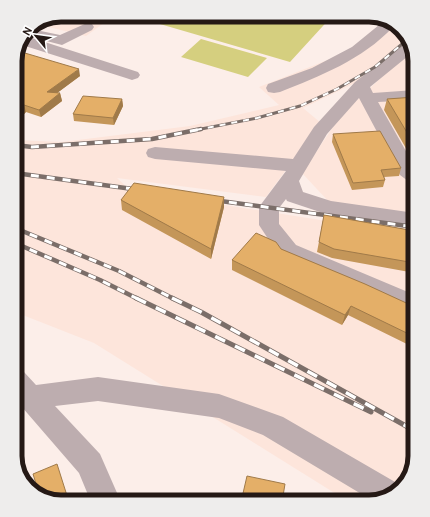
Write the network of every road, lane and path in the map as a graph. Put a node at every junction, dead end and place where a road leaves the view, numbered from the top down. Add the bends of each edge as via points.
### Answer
1 (386, 26) edge
2 (87, 27) dead end
3 (33, 34) edge
4 (27, 42) edge
5 (407, 50) edge
6 (132, 75) dead end
7 (274, 88) dead end
8 (364, 92) junction
9 (408, 95) edge
10 (155, 154) dead end
11 (294, 173) junction
12 (408, 173) edge
13 (408, 219) edge
14 (408, 302) edge
15 (23, 389) edge
16 (384, 492) edge
17 (103, 495) edge

1 - 7 street via 357,50 318,71
2 - 3 street via 62,40
4 - 6 street
5 - 8 street
8 - 9 street
8 - 11 street via 320,131
8 - 12 street
10 - 11 street
11 - 13 street via 294,196 329,208
11 - 14 street via 269,207 269,226 288,251
15 - 16 street via 98,389 218,406 273,426
15 - 17 street via 90,464

